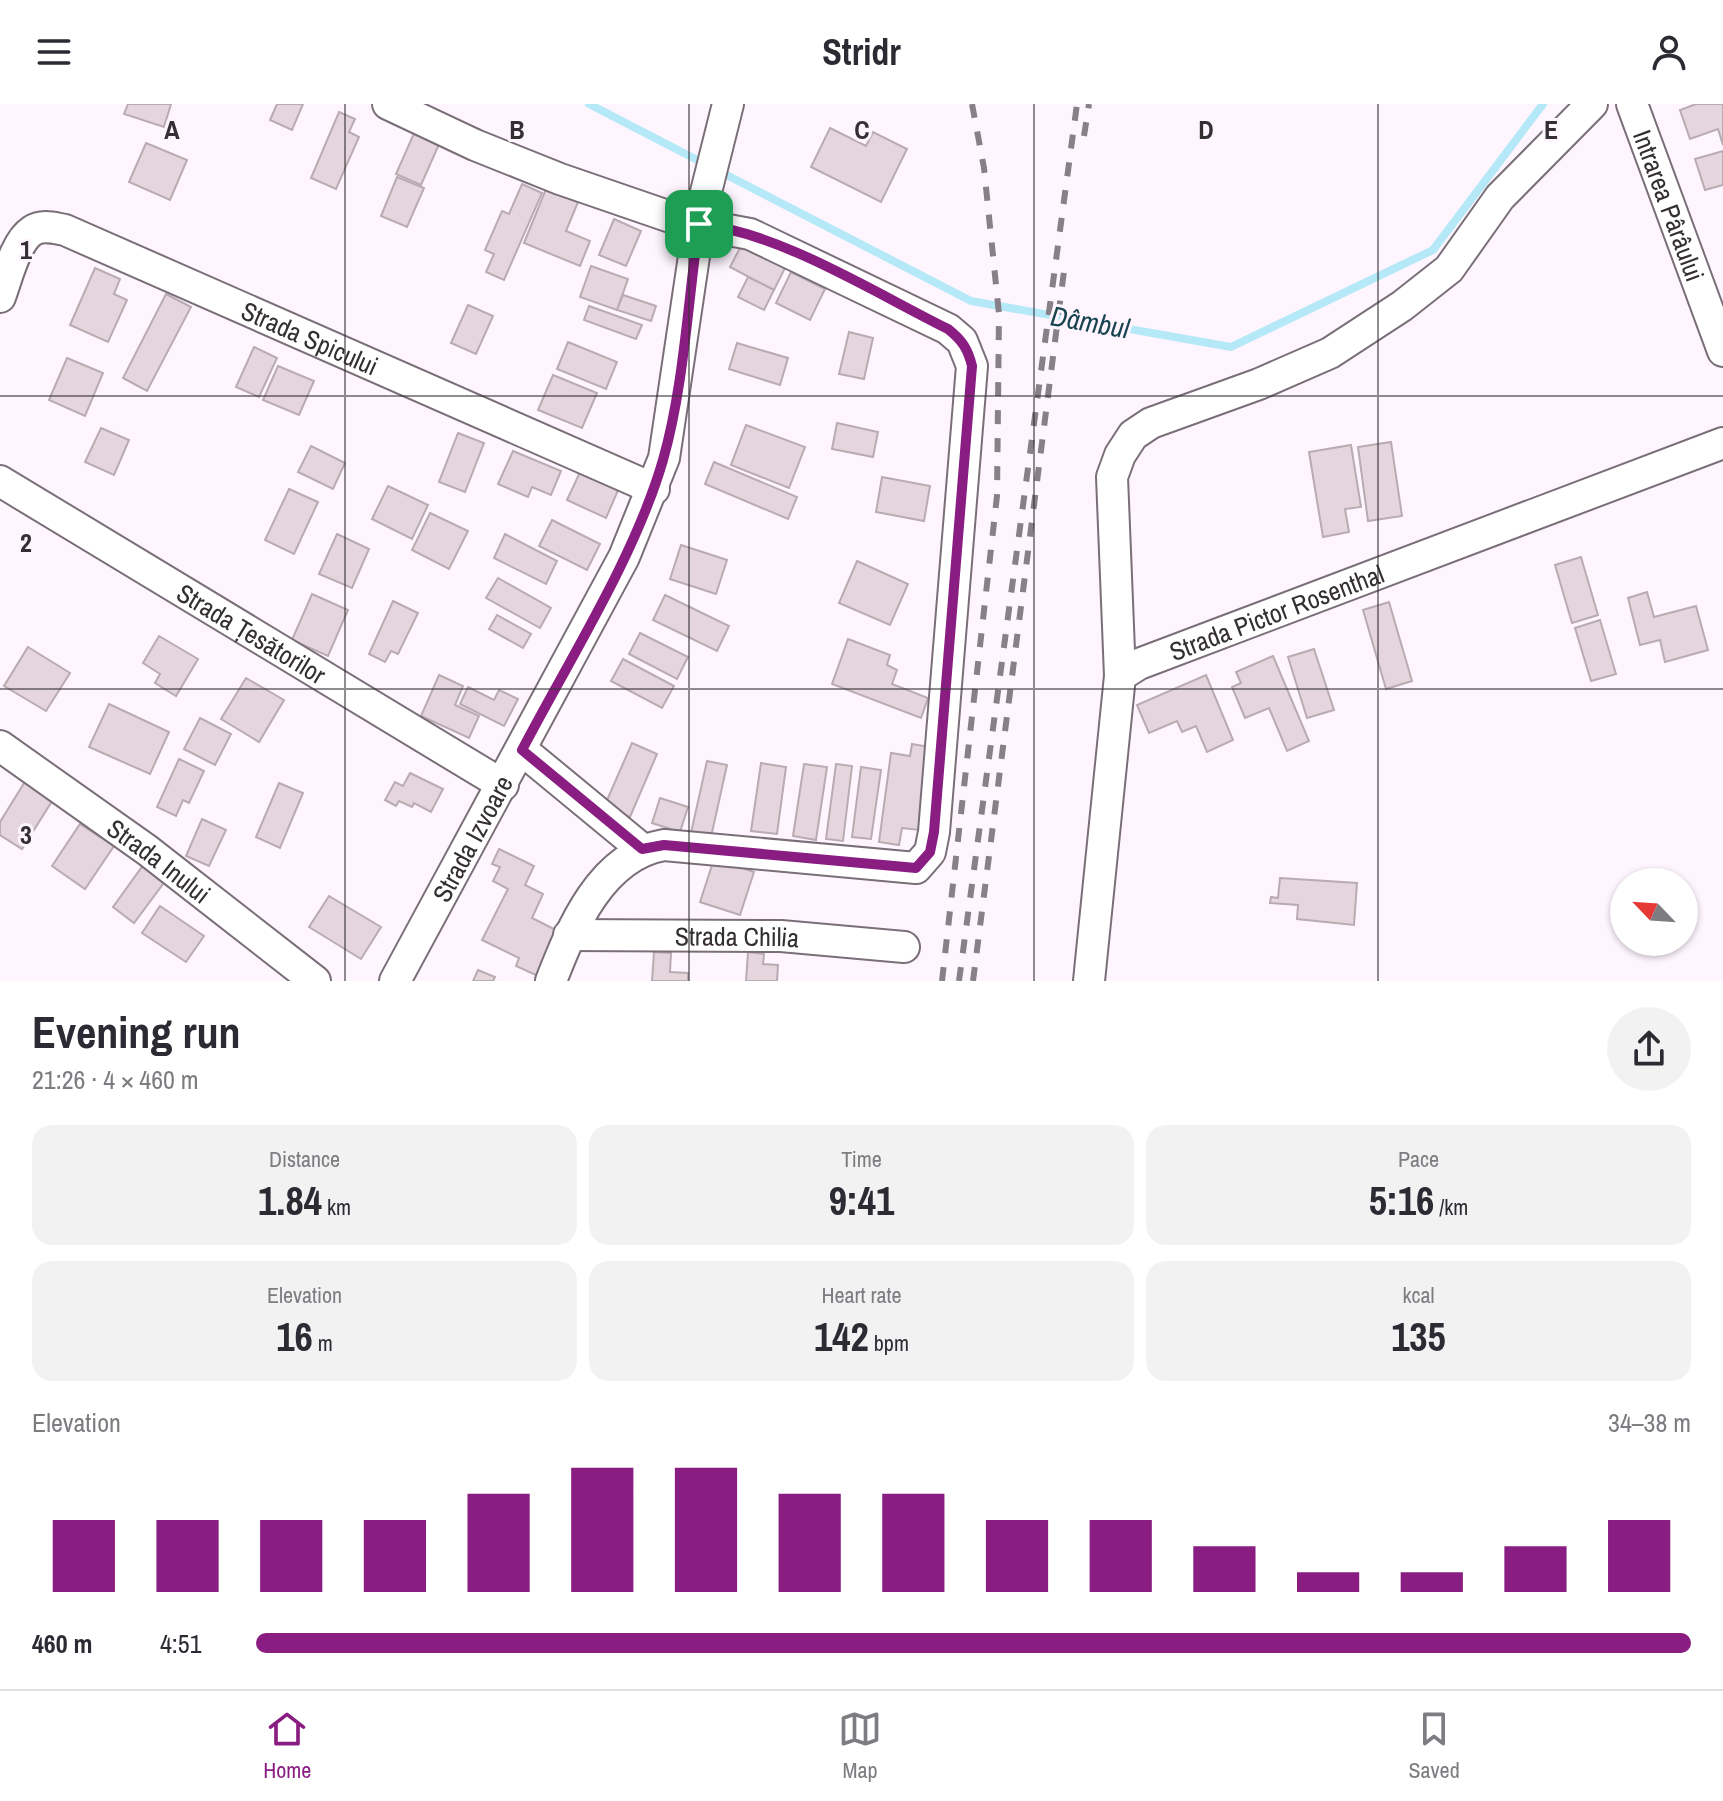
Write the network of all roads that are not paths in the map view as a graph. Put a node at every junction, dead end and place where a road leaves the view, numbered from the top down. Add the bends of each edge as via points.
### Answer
1 (388, 104) edge
2 (728, 104) edge
3 (1592, 104) edge
4 (1632, 104) edge
5 (700, 220) junction
6 (0, 297) edge
7 (1723, 351) edge
8 (1723, 443) edge
9 (0, 481) edge
10 (654, 489) junction
11 (1120, 676) junction
12 (0, 746) edge
13 (522, 750) junction
14 (503, 785) junction
15 (642, 849) junction
16 (569, 935) junction
17 (904, 947) dead end
18 (315, 981) edge
19 (395, 981) edge
20 (551, 981) edge
21 (1089, 981) edge

1 - 5 street via 536,170
2 - 5 street, Strada Izvoare
3 - 11 street via 1500,197 1449,269 1402,306 1330,353 1151,423 1133,435 1112,477
4 - 7 street, Intrarea Pârâului
5 - 10 street, Strada Izvoare via 671,428
5 - 15 street via 735,228 794,253 948,329 969,354 934,832 926,861 916,868 664,845
6 - 10 street, Strada Spicului via 32,231 65,230
8 - 11 street, Strada Pictor Rosenthal via 1139,664
9 - 14 street, Strada Țesătorilor
10 - 13 street, Strada Izvoare
11 - 21 street
12 - 18 street, Strada Inului via 147,850
13 - 14 street, Strada Izvoare
13 - 15 street
14 - 19 street, Strada Izvoare
15 - 16 street via 605,881
16 - 17 street, Strada Chilia via 781,936
16 - 20 street

